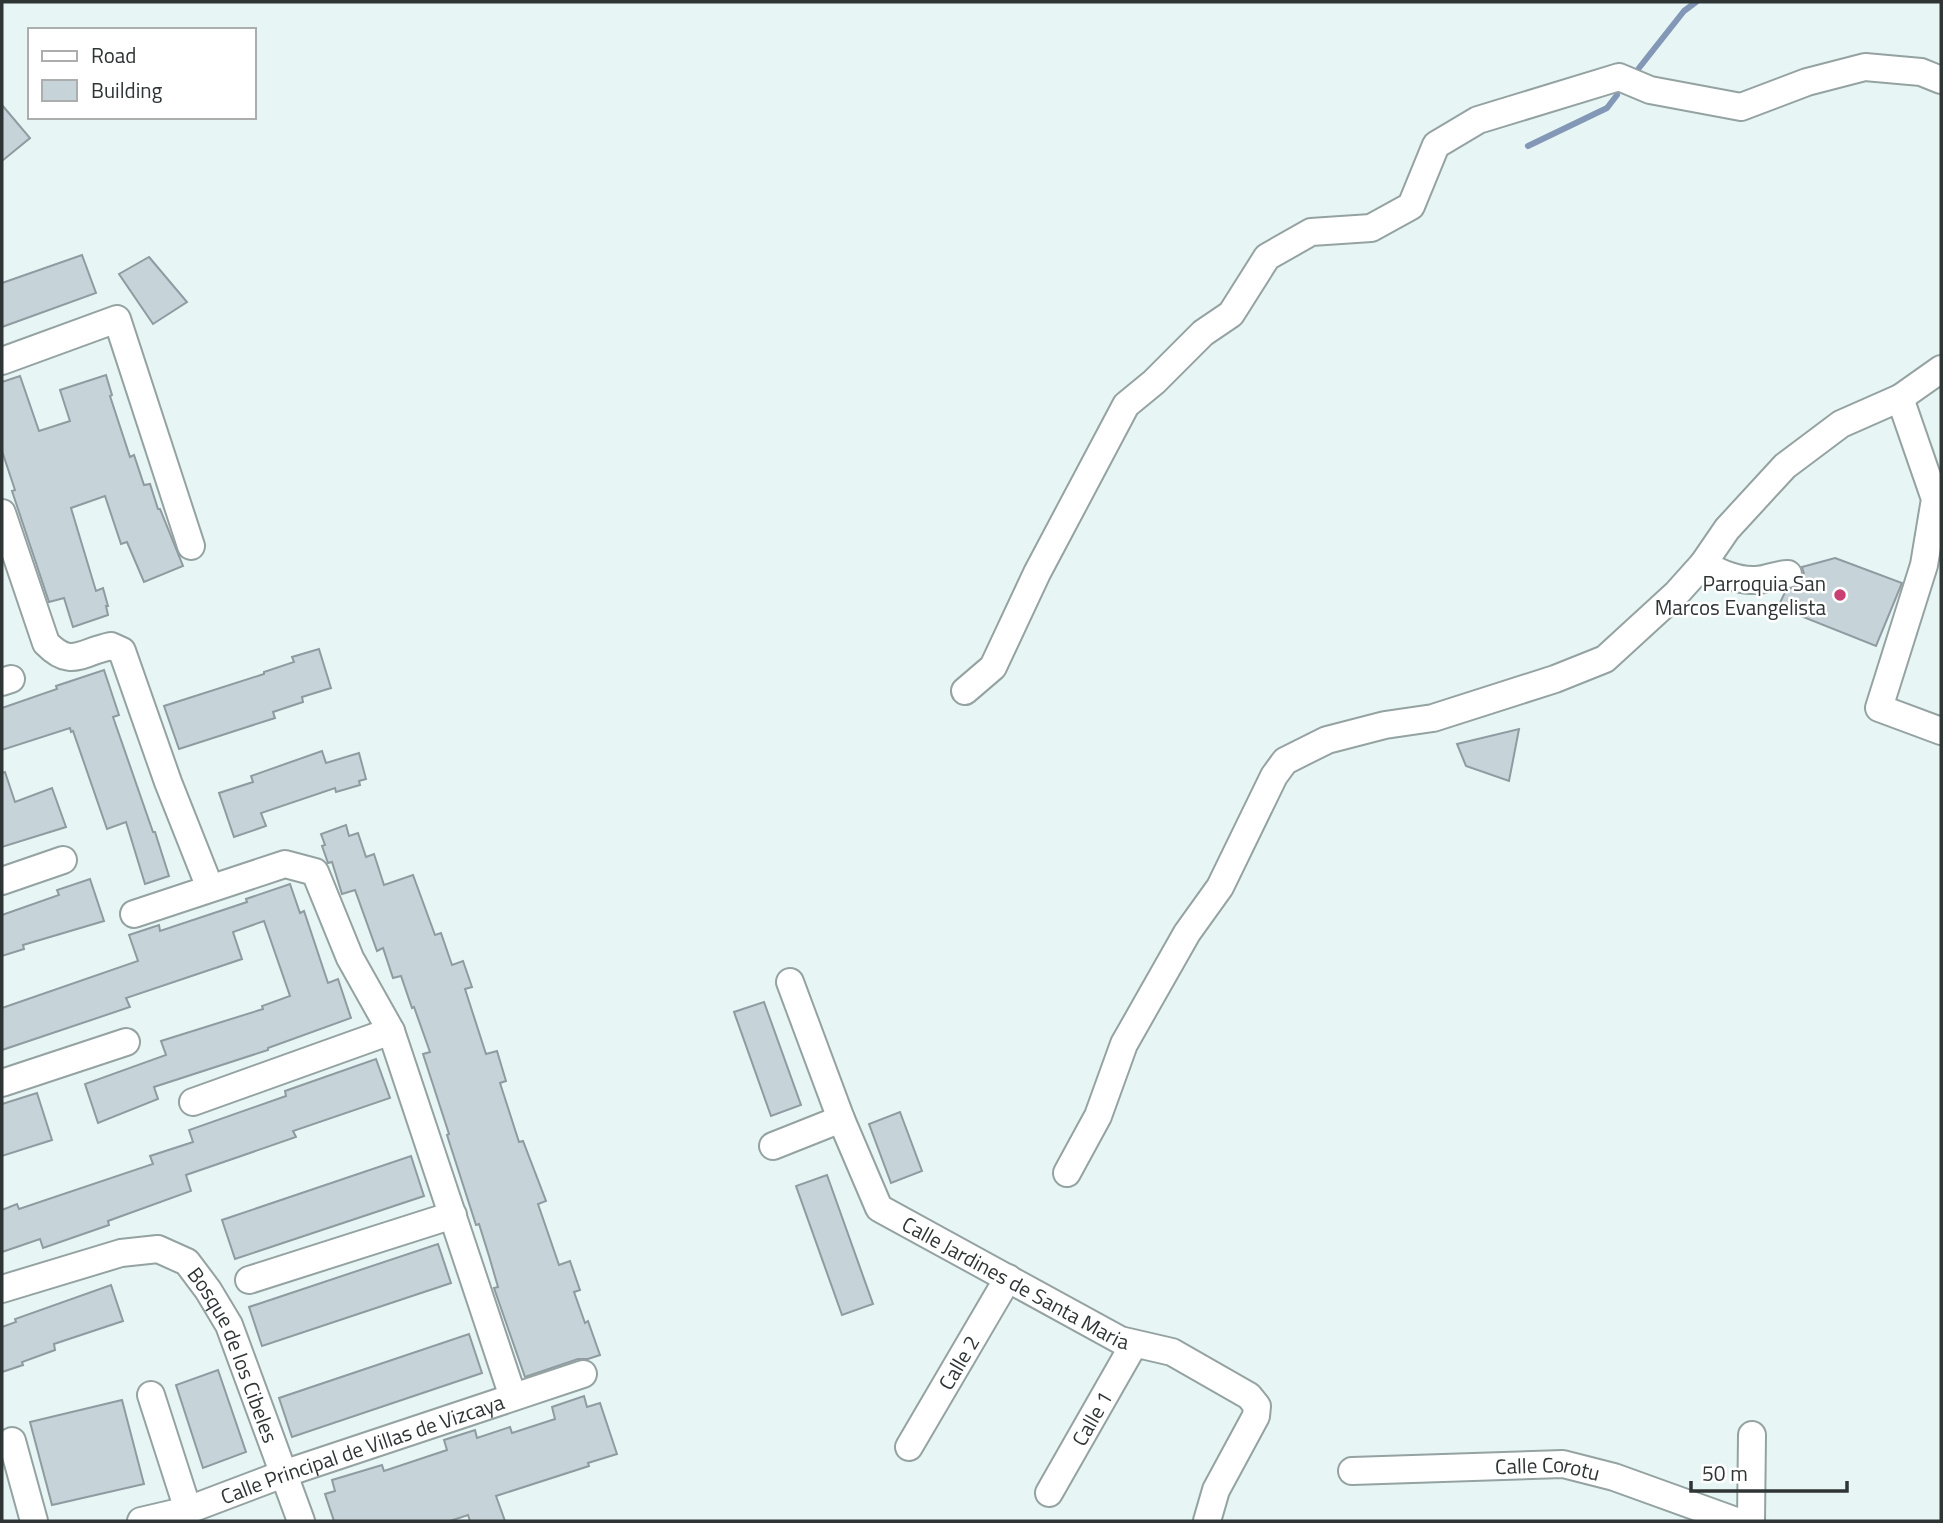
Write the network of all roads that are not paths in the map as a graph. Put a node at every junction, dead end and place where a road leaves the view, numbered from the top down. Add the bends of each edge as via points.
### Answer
1 (1941, 80) edge
2 (2, 361) edge
3 (1941, 369) edge
4 (1900, 398) junction
5 (2, 513) edge
6 (191, 546) dead end
7 (1703, 564) junction
8 (1788, 574) dead end
9 (965, 691) dead end
10 (1941, 732) edge
11 (63, 860) dead end
12 (2, 881) edge
13 (209, 888) junction
14 (134, 914) dead end
15 (790, 982) dead end
16 (391, 1031) junction
17 (126, 1042) dead end
18 (2, 1083) edge
19 (193, 1102) dead end
20 (841, 1119) junction
21 (774, 1146) dead end
22 (1066, 1173) dead end
23 (453, 1214) junction
24 (1009, 1278) junction
25 (250, 1280) dead end
26 (2, 1289) edge
27 (1134, 1344) junction
28 (583, 1374) dead end
29 (151, 1395) dead end
30 (513, 1397) junction
31 (1752, 1435) dead end
32 (12, 1441) dead end
33 (909, 1447) dead end
34 (1352, 1471) dead end
35 (283, 1474) junction
36 (1049, 1493) dead end
37 (188, 1510) junction
38 (34, 1521) edge
39 (141, 1521) edge
40 (300, 1521) edge
41 (1207, 1521) edge
42 (1736, 1521) edge
43 (1751, 1521) edge

1 - 9 street via 1921,72 1865,67 1807,82 1741,107 1650,90 1619,77 1478,120 1436,145 1411,206 1371,228 1311,232 1267,257 1231,314 1203,333 1126,405 993,667
2 - 6 street via 117,319
3 - 4 street
4 - 7 street via 1841,424 1785,467 1727,529
4 - 10 street via 1935,499 1924,565 1879,708
5 - 13 street via 46,643 57,656 71,658 111,646 122,652
7 - 8 street via 1731,577 1756,581
7 - 22 street via 1605,659 1433,719 1327,740 1285,761 1220,887 1187,933 1124,1044 1098,1116
11 - 12 street
13 - 14 street
13 - 16 street via 285,864 315,872 350,958
15 - 20 street, Calle Jardines de Santa Maria
16 - 19 street
16 - 23 street
17 - 18 street
20 - 21 street
20 - 24 street, Calle Jardines de Santa Maria via 878,1208
23 - 25 street
23 - 30 street
24 - 27 street, Calle Jardines de Santa Maria
24 - 33 street, Calle 2
26 - 35 street, Bosque de los Cibeles via 121,1253 158,1249 187,1262 229,1325
27 - 36 street, Calle 1
27 - 41 street, Calle Jardines de Santa Maria via 1171,1352 1249,1396 1257,1406 1216,1490
28 - 30 street, Calle Principal de Villas de Vizcaya
29 - 37 street
30 - 35 street, Calle Principal de Villas de Vizcaya
31 - 43 street
32 - 38 street
34 - 42 street, Calle Corotu via 1563,1464 1614,1477
35 - 37 street, Calle Principal de Villas de Vizcaya
35 - 40 street, Bosque de los Cibeles
37 - 39 street, Calle Principal de Villas de Vizcaya

